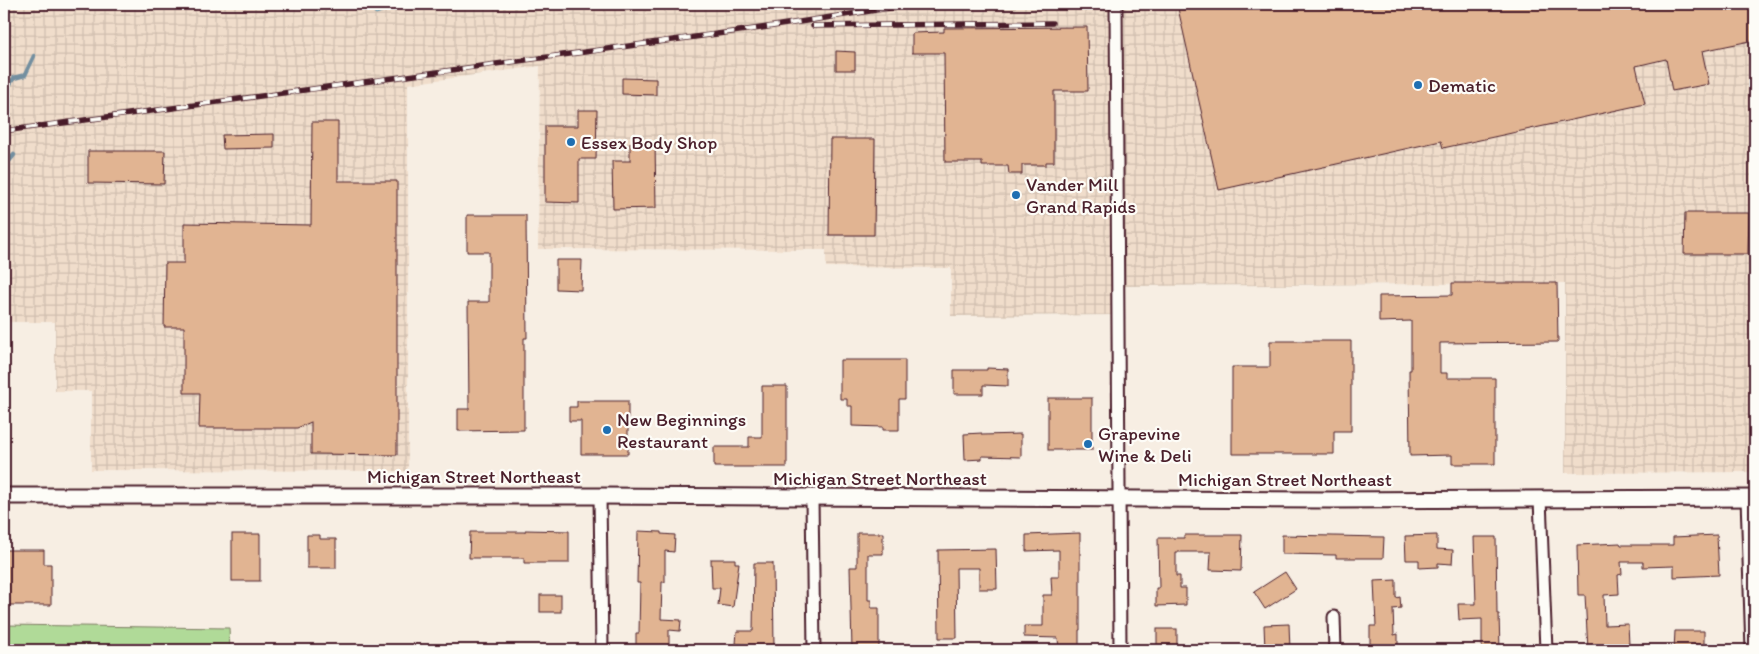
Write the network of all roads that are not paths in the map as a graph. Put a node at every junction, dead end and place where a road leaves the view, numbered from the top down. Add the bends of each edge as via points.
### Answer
1 (1116, 4) edge
2 (4, 496) edge
3 (600, 496) junction
4 (812, 498) junction
5 (1751, 498) edge
6 (1119, 499) junction
7 (1540, 499) junction
8 (1334, 617) dead end
9 (602, 650) edge
10 (814, 650) edge
11 (1120, 650) edge
12 (1335, 650) edge
13 (1546, 650) edge
14 (1752, 650) edge

1 - 6 street
2 - 3 main road, Michigan Street Northeast
3 - 4 main road, Michigan Street Northeast
3 - 9 street
4 - 6 main road, Michigan Street Northeast
4 - 10 street
5 - 7 main road, Michigan Street Northeast
5 - 14 street
6 - 7 main road, Michigan Street Northeast
6 - 11 street
7 - 13 street
8 - 12 street

